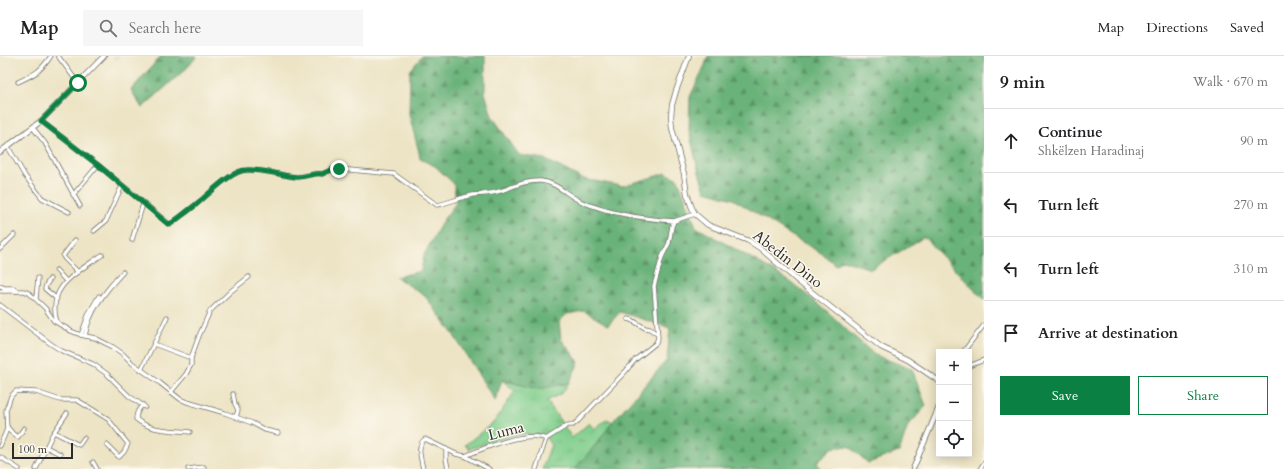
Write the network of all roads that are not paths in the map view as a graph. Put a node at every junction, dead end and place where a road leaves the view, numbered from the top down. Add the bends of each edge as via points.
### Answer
1 (51, 56) edge
2 (58, 56) edge
3 (104, 56) edge
4 (689, 56) edge
5 (18, 82) dead end
6 (78, 83) junction
7 (41, 121) junction
8 (33, 128) junction
9 (8, 147) junction
10 (0, 152) edge
11 (98, 165) junction
12 (122, 186) junction
13 (73, 195) junction
14 (143, 204) junction
15 (80, 206) dead end
16 (69, 212) dead end
17 (695, 214) junction
18 (674, 221) junction
19 (94, 231) dead end
20 (14, 235) dead end
21 (75, 240) dead end
22 (132, 240) dead end
23 (0, 249) edge
24 (102, 255) dead end
25 (56, 270) dead end
26 (78, 272) junction
27 (123, 272) dead end
28 (249, 277) dead end
29 (38, 278) dead end
30 (50, 280) dead end
31 (66, 281) junction
32 (0, 286) edge
33 (0, 291) edge
34 (18, 291) junction
35 (99, 296) dead end
36 (36, 298) junction
37 (57, 299) junction
38 (0, 304) edge
39 (167, 317) dead end
40 (628, 319) dead end
41 (57, 322) junction
42 (984, 325) edge
43 (657, 334) junction
44 (83, 336) junction
45 (154, 344) junction
46 (965, 349) edge
47 (191, 358) junction
48 (984, 360) edge
49 (972, 365) edge
50 (141, 370) junction
51 (936, 379) edge
52 (171, 392) junction
53 (233, 394) dead end
54 (67, 413) dead end
55 (936, 414) edge
56 (236, 417) junction
57 (7, 427) junction
58 (24, 428) dead end
59 (54, 432) junction
60 (190, 432) dead end
61 (278, 433) dead end
62 (84, 438) dead end
63 (546, 439) junction
64 (0, 446) edge
65 (107, 446) dead end
66 (46, 447) junction
67 (446, 449) junction
68 (60, 454) dead end
69 (465, 456) junction
70 (0, 457) edge
71 (93, 462) dead end
72 (984, 463) edge
73 (204, 467) dead end
74 (19, 469) edge
75 (36, 469) edge
76 (97, 469) edge
77 (188, 469) edge
78 (423, 469) edge
79 (448, 469) edge
80 (489, 469) edge
81 (536, 469) edge
82 (912, 469) edge
83 (980, 469) edge

1 - 5 street via 35,74
2 - 6 street
3 - 6 street
4 - 17 street via 676,90 671,117 687,194
6 - 7 street
7 - 8 street
7 - 11 street
8 - 9 street
8 - 13 street via 45,143
9 - 10 street
9 - 16 street via 42,198
11 - 12 street
11 - 13 street
12 - 14 street
12 - 19 street via 106,221
13 - 15 street
14 - 18 street via 170,224 198,204 223,180 246,169 303,177 339,169 394,174 437,205 500,191 518,184 541,181 603,209 636,217
14 - 22 street
17 - 18 street
17 - 51 street, Abedin Dino via 708,225 760,248 875,343 908,360
18 - 43 street via 654,286
20 - 23 street
21 - 26 street via 64,256
24 - 26 street
25 - 31 street
26 - 31 street
27 - 44 street via 102,297
28 - 47 street via 210,311
29 - 36 street
30 - 37 street via 45,289
31 - 37 street
32 - 34 street
33 - 34 street
34 - 36 street via 29,293
35 - 44 street via 90,313
36 - 41 street
37 - 41 street
38 - 60 street via 57,347 94,364 107,374 129,396 144,406 136,415 139,422 160,429
39 - 45 street
40 - 43 street
41 - 44 street
42 - 46 street
43 - 63 street via 656,343 635,360 578,421
44 - 50 street via 95,338 113,347
45 - 47 street
45 - 50 street
47 - 52 street via 191,365 186,374
48 - 49 street
50 - 52 street
52 - 56 street via 187,402
53 - 56 street via 238,410
54 - 59 street
55 - 82 street
56 - 61 street
57 - 58 street via 18,437
57 - 64 street
57 - 65 street via 6,410 11,396 16,390 36,392 60,400 77,400 108,419 128,444 119,457
59 - 62 street via 79,445
59 - 66 street
63 - 69 street, Luma via 514,439
63 - 81 street, Luma
66 - 68 street
66 - 75 street
67 - 69 street, Luma
67 - 78 street, Luma via 425,439 422,441 420,446
67 - 79 street
69 - 80 street, Luma
70 - 74 street
71 - 76 street
72 - 83 street
73 - 77 street

